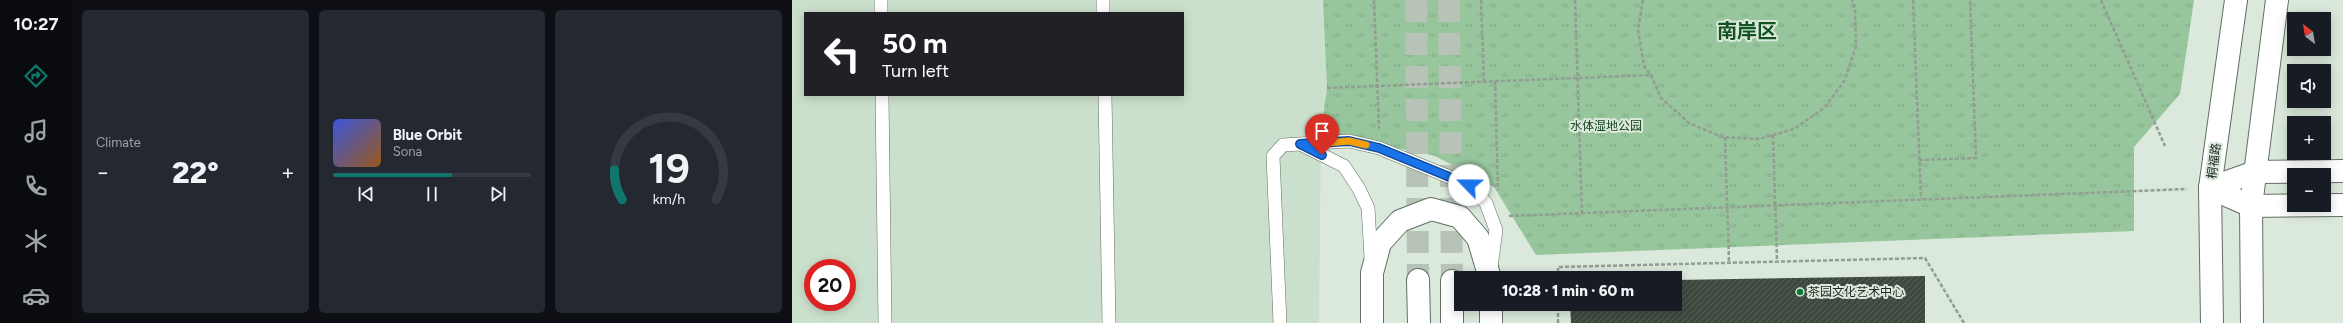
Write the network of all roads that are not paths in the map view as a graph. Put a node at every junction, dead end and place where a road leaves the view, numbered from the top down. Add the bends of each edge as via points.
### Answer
1 (881, 0) edge
2 (1103, 0) edge
3 (2236, 0) edge
4 (2277, 0) edge
5 (882, 12) edge
6 (1103, 12) edge
7 (882, 96) edge
8 (1105, 96) edge
9 (1300, 144) junction
10 (2343, 171) edge
11 (2255, 172) junction
12 (2210, 188) junction
13 (2343, 205) edge
14 (2251, 206) junction
15 (1488, 271) edge
16 (1491, 271) edge
17 (1372, 273) junction
18 (1418, 280) tunnel mouth
19 (1452, 281) tunnel mouth
20 (1491, 311) edge
21 (885, 323) edge
22 (1109, 323) edge
23 (1280, 323) edge
24 (1372, 323) edge
25 (1419, 323) edge
26 (1452, 323) edge
27 (1491, 323) edge
28 (2212, 323) edge
29 (2252, 323) edge

1 - 5 lane
2 - 6 lane
3 - 12 street, 桐福路
4 - 11 street
7 - 21 lane
8 - 22 lane
9 - 16 lane via 1349,141 1379,148 1469,185 1486,203 1496,230
9 - 17 lane via 1344,166 1359,189 1368,208
9 - 23 lane via 1283,145 1273,156
10 - 11 street
11 - 12 street
11 - 14 street
12 - 14 street
12 - 28 street, 桐福路
13 - 14 street
14 - 29 street
15 - 17 street via 1478,238 1460,217 1431,209 1400,221 1380,243
17 - 24 street
18 - 25 street
19 - 26 street
20 - 27 street

